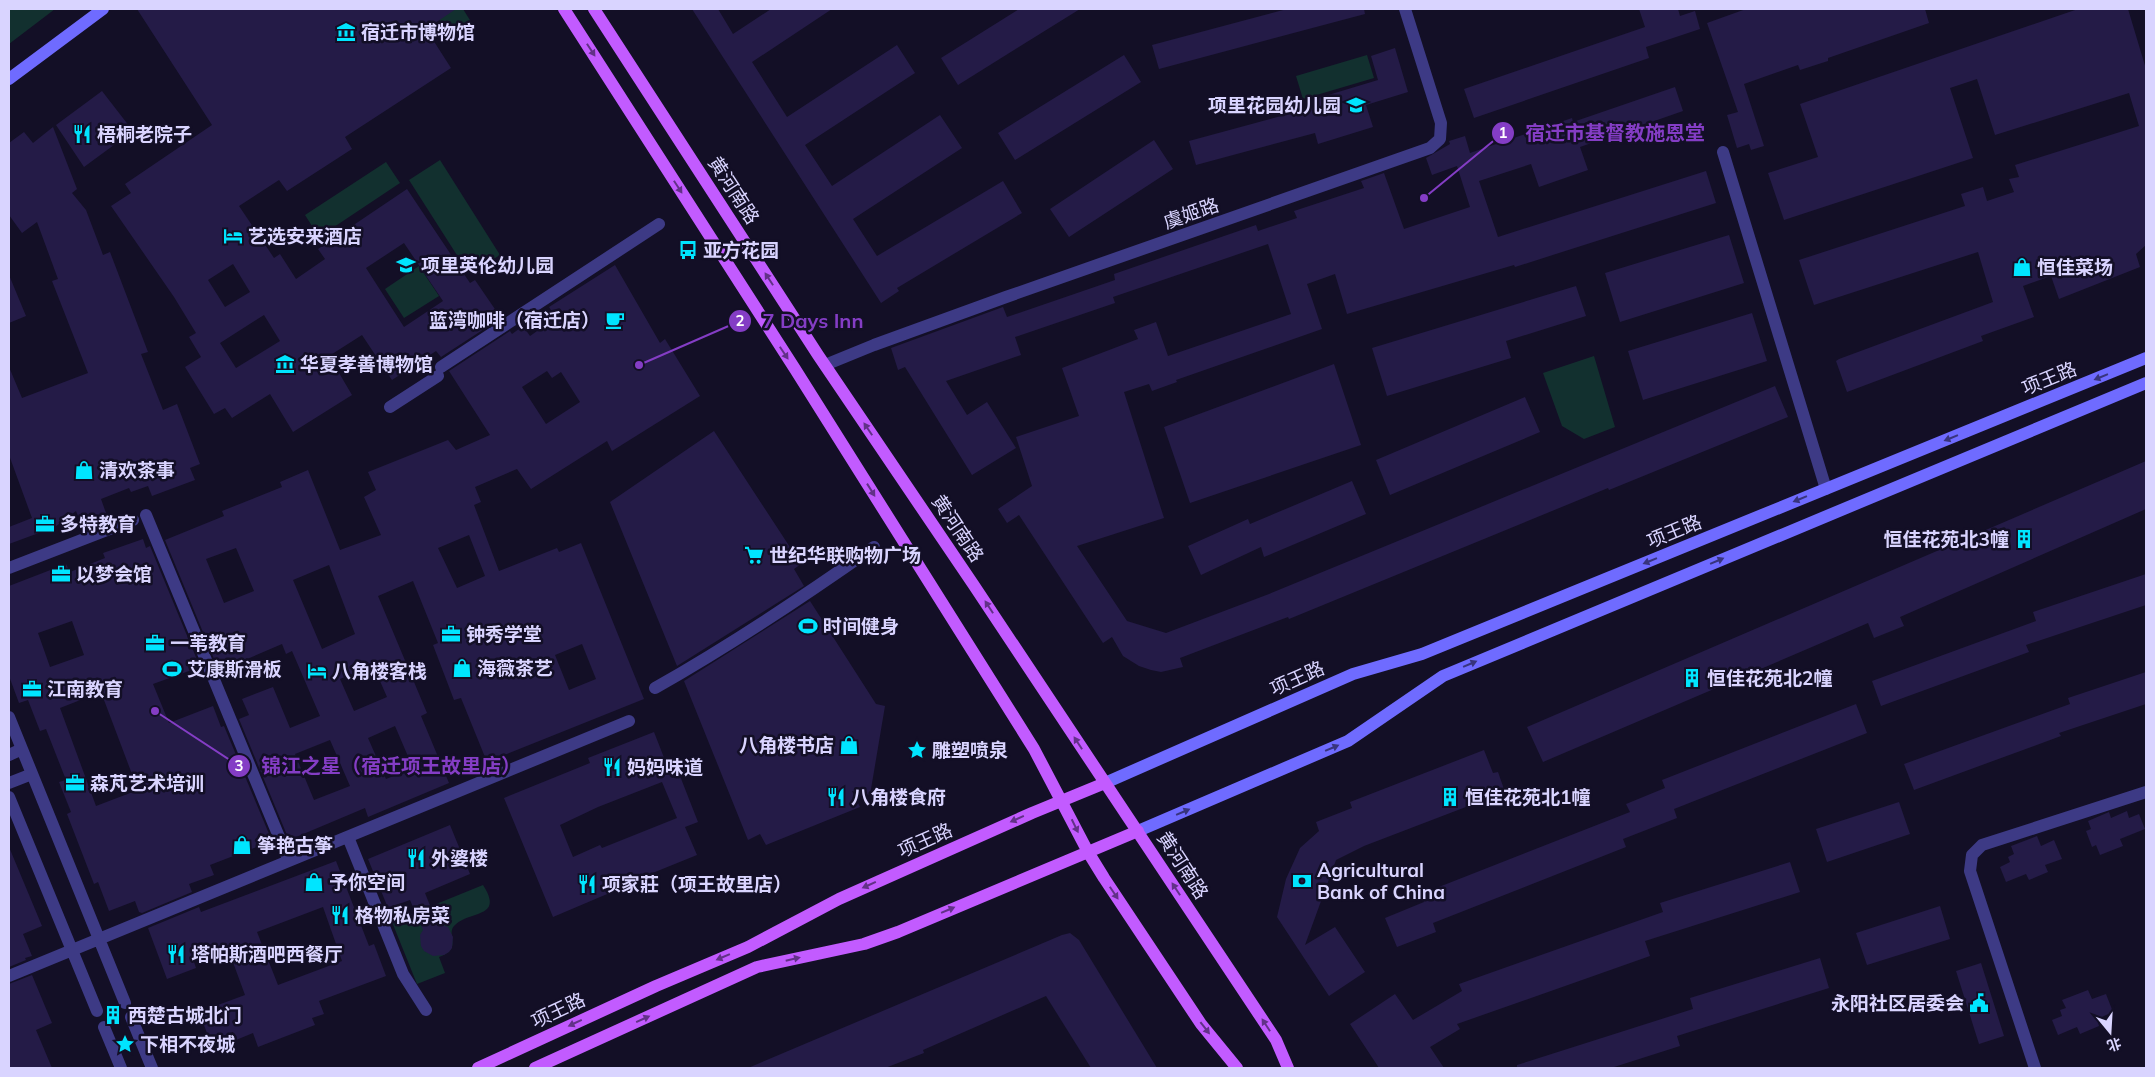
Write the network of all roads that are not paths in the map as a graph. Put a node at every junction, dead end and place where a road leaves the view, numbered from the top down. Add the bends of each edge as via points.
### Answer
1 (103, 9) edge
2 (564, 9) edge
3 (594, 9) edge
4 (1405, 9) edge
5 (9, 79) edge
6 (1723, 152) dead end
7 (659, 224) dead end
8 (2146, 358) edge
9 (825, 365) junction
10 (2146, 383) edge
11 (390, 407) dead end
12 (1826, 489) junction
13 (146, 515) dead end
14 (133, 520) dead end
15 (874, 547) dead end
16 (9, 568) edge
17 (655, 688) dead end
18 (9, 717) edge
19 (629, 720) dead end
20 (22, 750) junction
21 (9, 755) edge
22 (32, 774) junction
23 (9, 783) edge
24 (1105, 784) junction
25 (2146, 792) edge
26 (9, 798) edge
27 (1062, 800) junction
28 (1138, 831) junction
29 (348, 837) junction
30 (1088, 852) junction
31 (289, 861) junction
32 (99, 940) junction
33 (72, 950) junction
34 (9, 976) edge
35 (125, 1003) dead end
36 (426, 1010) dead end
37 (98, 1012) dead end
38 (131, 1017) dead end
39 (104, 1027) dead end
40 (121, 1068) edge
41 (152, 1068) edge
42 (478, 1068) edge
43 (535, 1068) edge
44 (1237, 1068) edge
45 (1288, 1068) edge
46 (2035, 1068) edge

1 - 5 main road
2 -> 27 main road via 1008,706
9 -> 3 main road, 黄河南路
4 - 9 street, 虞姬路 via 1441,123 1440,139 1430,148 874,344
6 - 12 street
7 - 11 street
8 -> 12 main road, 项王路
24 -> 9 main road, 黄河南路
28 -> 10 main road via 1348,741 1443,676
12 -> 24 main road, 项王路 via 1422,654 1353,674
13 - 31 street
14 - 16 street
15 - 17 street via 726,648
18 - 20 street
19 - 29 street
20 - 21 street
20 - 22 street
22 - 23 street
22 - 32 street
24 - 27 main road, 项王路
24 - 28 main road, 黄河南路
25 - 46 street via 1982,845 1972,855 1970,870
26 - 33 street
27 -> 30 main road
27 -> 42 main road, 项王路 via 839,899 748,947
28 - 30 main road
45 -> 28 main road, 黄河南路 via 1276,1040
29 - 31 street
29 - 36 street via 403,974
43 -> 30 main road via 758,967 864,944
30 -> 44 main road via 1201,1024
31 - 32 street
32 - 33 street
32 - 35 street
33 - 34 street
33 - 37 street
38 - 41 street
39 - 40 street

